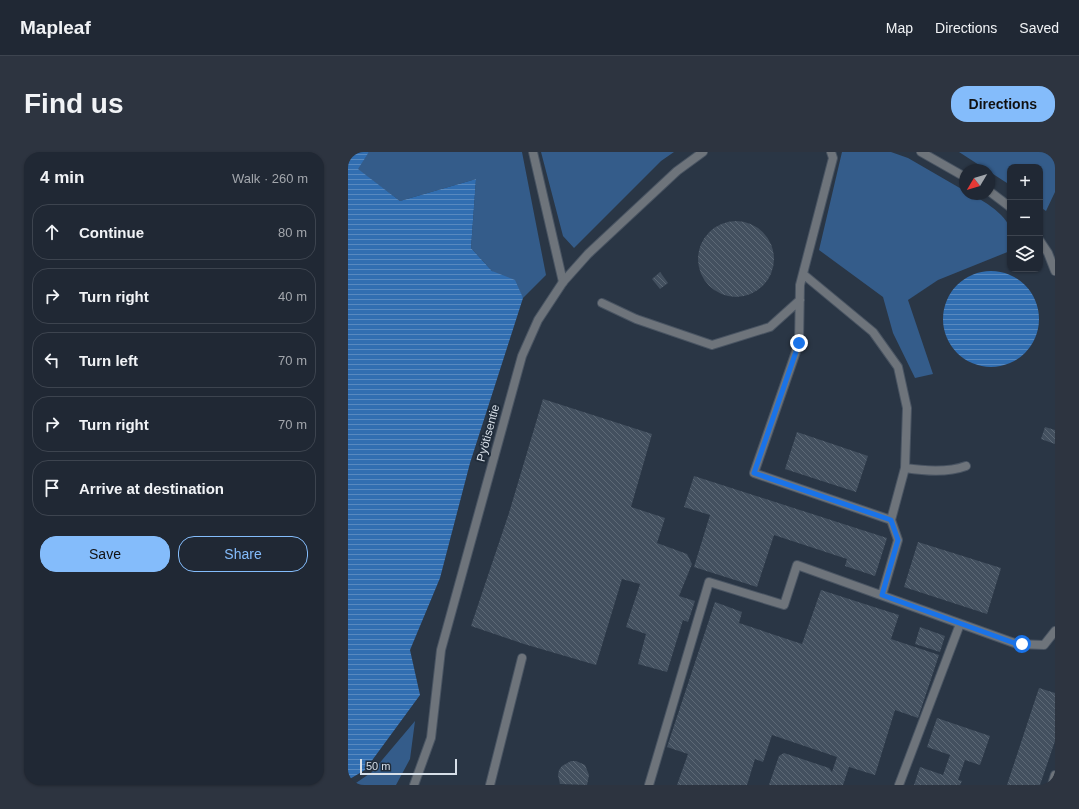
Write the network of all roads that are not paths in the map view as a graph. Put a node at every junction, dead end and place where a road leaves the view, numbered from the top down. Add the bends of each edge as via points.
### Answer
1 (533, 152) edge
2 (703, 152) edge
3 (831, 152) edge
4 (922, 152) edge
5 (959, 174) edge
6 (995, 196) edge
7 (1007, 205) edge
8 (1043, 246) edge
9 (1055, 271) edge
10 (804, 274) junction
11 (563, 282) junction
12 (800, 300) junction
13 (602, 303) dead end
14 (966, 466) dead end
15 (905, 468) junction
16 (891, 520) junction
17 (882, 595) junction
18 (960, 624) junction
19 (1055, 631) edge
20 (522, 658) dead end
21 (1055, 775) edge
22 (414, 785) edge
23 (490, 785) edge
24 (649, 785) edge
25 (899, 785) edge
26 (1052, 785) edge

1 - 11 street
2 - 11 street, Pyötisentie via 676,171 588,254
3 - 10 street via 833,158
4 - 5 street
6 - 7 street
8 - 9 street
10 - 12 street via 800,285
10 - 15 street via 874,332 898,367 907,408
11 - 22 street, Pyötisentie via 538,320 522,356 441,650 431,738
12 - 13 street via 770,327 712,345 636,319
12 - 16 street via 799,343 754,473
14 - 15 street via 954,471
15 - 16 street
16 - 17 street via 898,540
17 - 18 street
17 - 24 street via 797,565 784,605 709,582
18 - 19 street via 1017,644 1044,645
18 - 25 street
20 - 23 street
21 - 26 street

